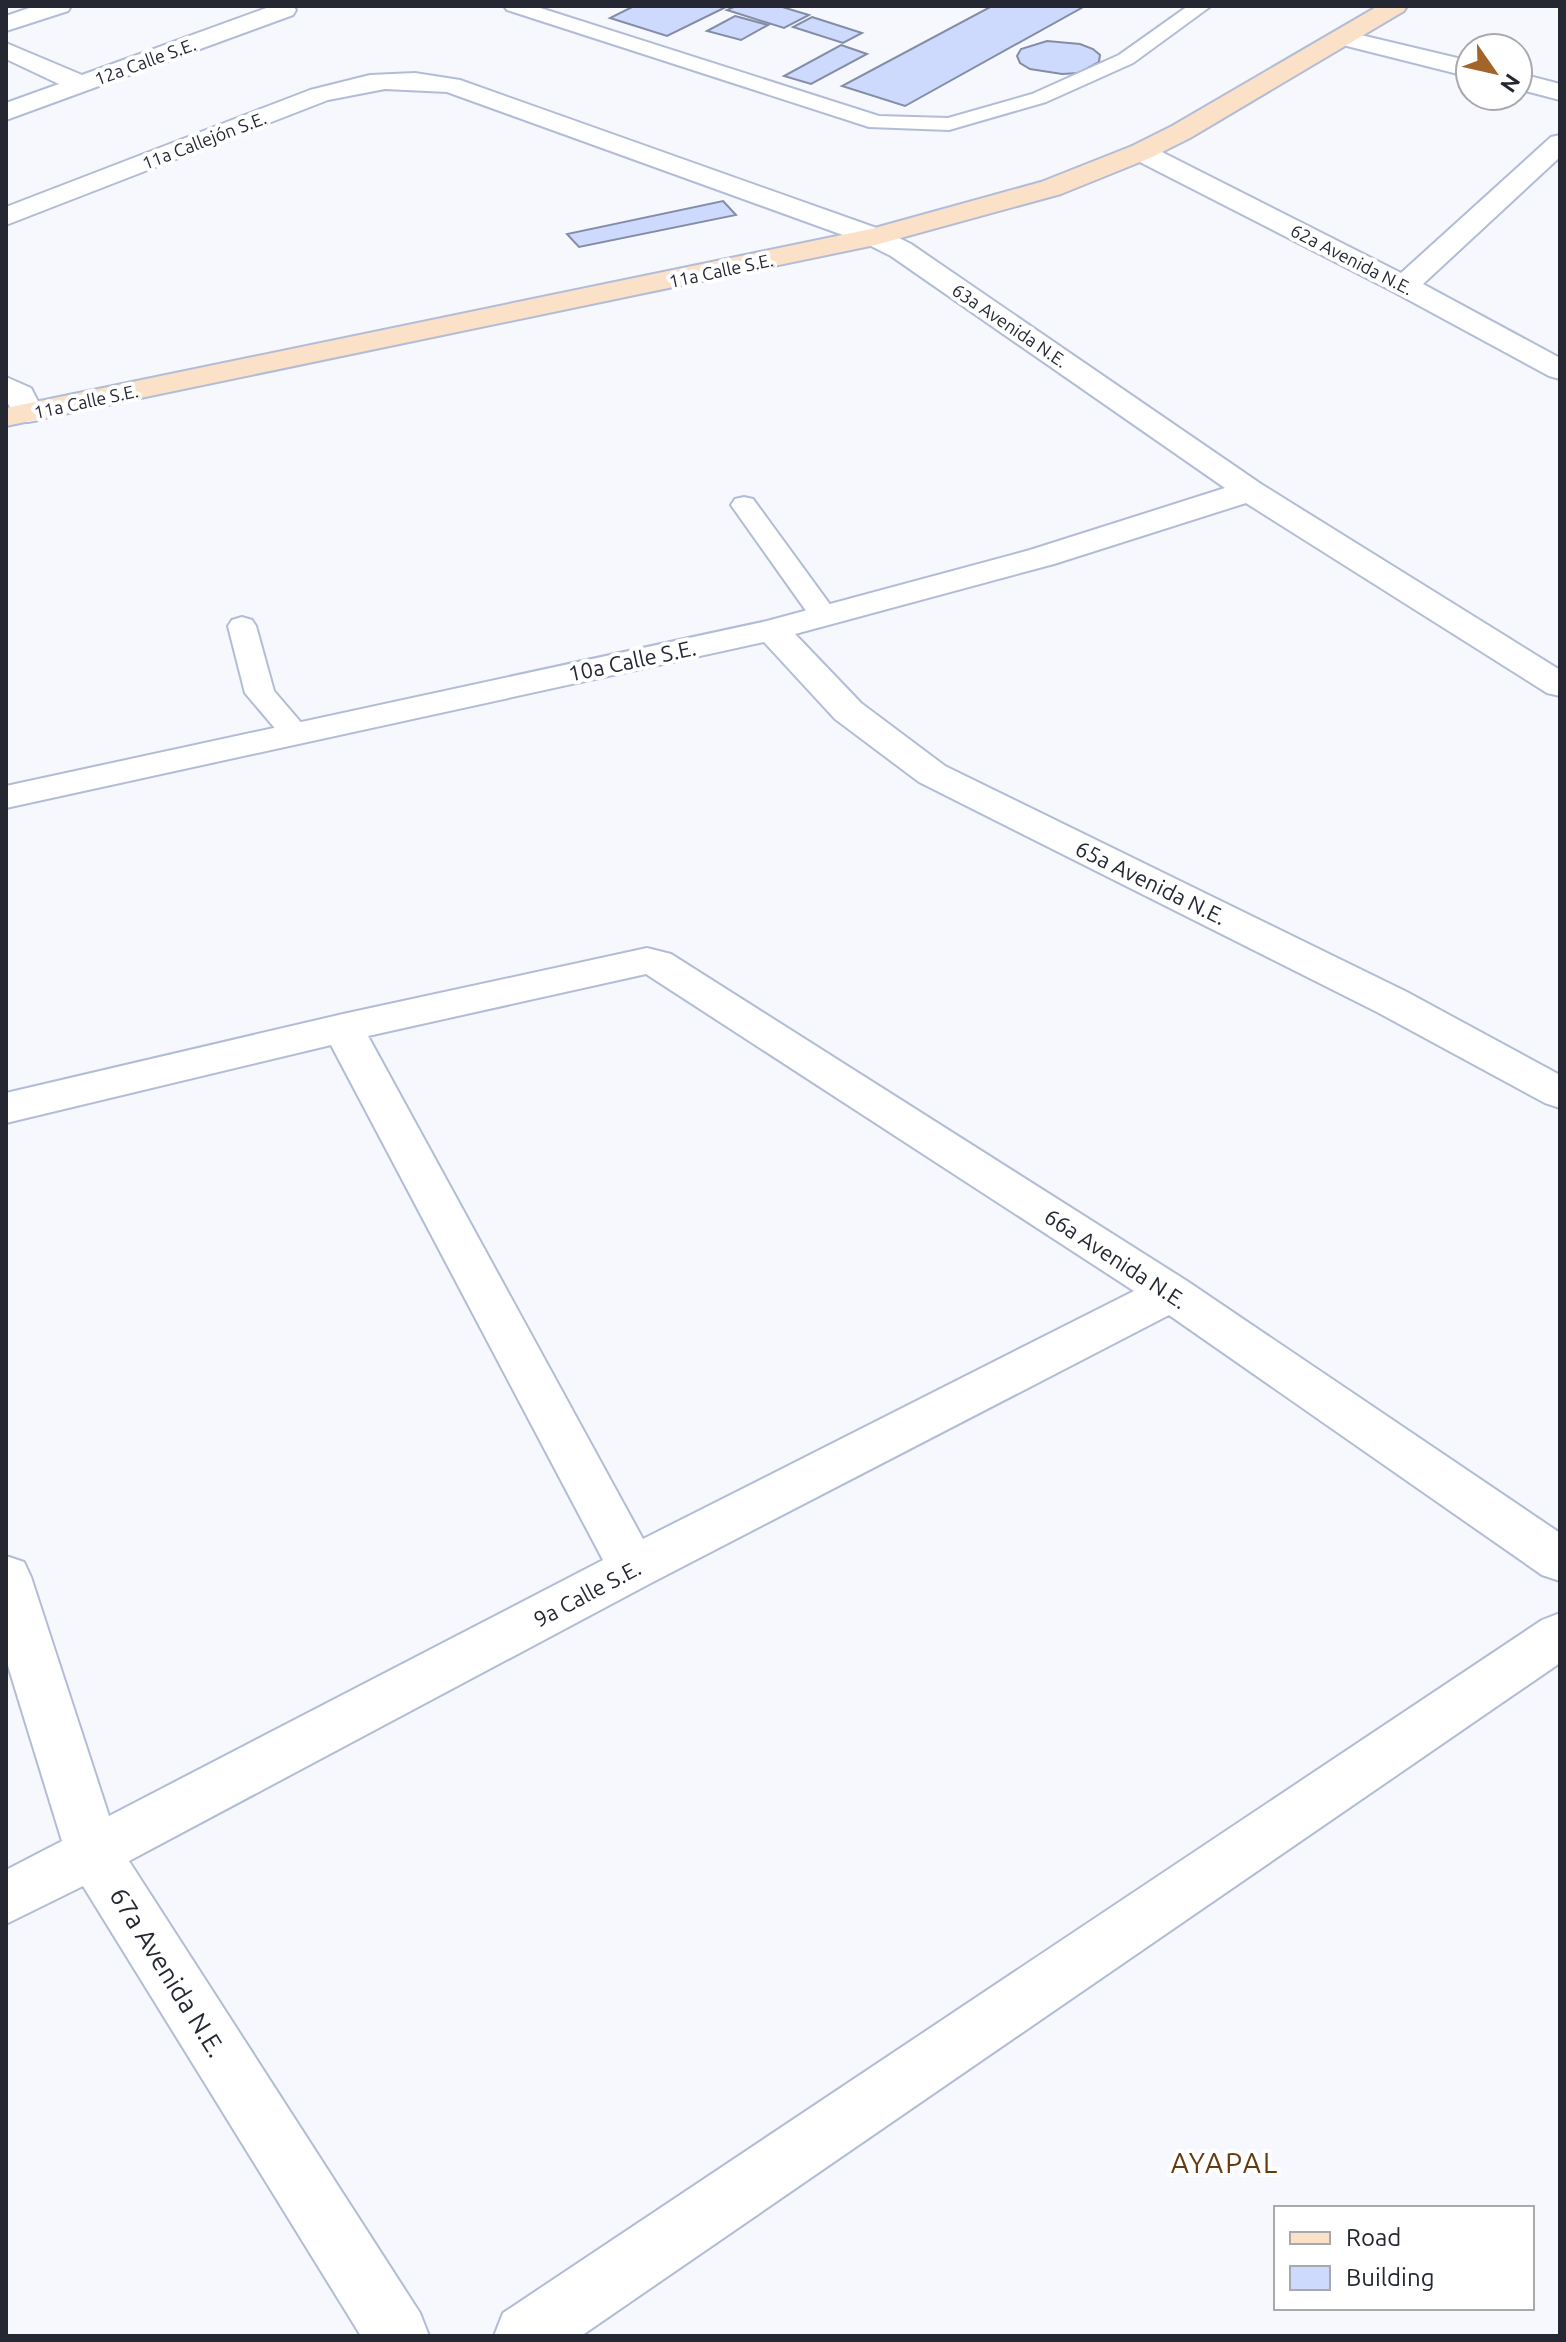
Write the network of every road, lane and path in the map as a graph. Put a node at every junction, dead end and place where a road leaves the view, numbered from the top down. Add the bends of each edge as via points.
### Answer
1 (59, 6) edge
2 (514, 6) edge
3 (1201, 6) edge
4 (1395, 6) edge
5 (284, 10) dead end
6 (6, 24) edge
7 (1344, 38) junction
8 (6, 50) edge
9 (1454, 65) edge
10 (405, 78) joint
11 (82, 85) junction
12 (1534, 85) edge
13 (1560, 92) edge
14 (6, 112) edge
15 (1560, 143) edge
16 (1141, 152) junction
17 (6, 217) edge
18 (875, 237) junction
19 (1404, 286) junction
20 (1560, 370) edge
21 (6, 386) edge
22 (17, 415) edge
23 (1250, 491) junction
24 (744, 505) dead end
25 (824, 616) junction
26 (242, 626) dead end
27 (772, 630) junction
28 (1560, 685) edge
29 (295, 733) junction
30 (6, 797) edge
31 (343, 1028) junction
32 (1560, 1093) edge
33 (6, 1108) edge
34 (1171, 1293) junction
35 (1560, 1560) edge
36 (633, 1568) junction
37 (6, 1577) edge
38 (1560, 1635) edge
39 (94, 1854) junction
40 (6, 1898) edge
41 (397, 2336) edge
42 (526, 2336) edge

1 - 6 street
2 - 3 lane via 877,122 949,124 1039,98 1126,59
4 - 7 street, 11a Calle S.E.
5 - 11 street, 12a Calle S.E.
7 - 9 street
7 - 16 street, 11a Calle S.E.
8 - 11 street
10 - 17 street, 11a Callejón S.E. via 319,95
10 - 18 street, 63a Avenida N.E. via 451,85
11 - 14 street, 12a Calle S.E.
12 - 13 street
15 - 19 street
16 - 18 street, 11a Calle S.E. via 1051,188
16 - 19 street, 62a Avenida N.E.
18 - 22 street, 11a Calle S.E.
18 - 23 street, 63a Avenida N.E.
19 - 20 street, 62a Avenida N.E.
21 - 22 street via 20,395
23 - 25 street, 10a Calle S.E. via 1042,557
23 - 28 street, 63a Avenida N.E.
24 - 25 lane
25 - 27 street, 10a Calle S.E.
26 - 29 lane via 260,693
27 - 29 street, 10a Calle S.E.
27 - 32 street, 65a Avenida N.E. via 848,711 932,774 1392,1002
29 - 30 street, 10a Calle S.E.
31 - 33 street
31 - 34 street, 66a Avenida N.E. via 647,961 666,966
31 - 36 street
34 - 35 street, 66a Avenida N.E.
34 - 36 street, 9a Calle S.E.
36 - 39 street, 9a Calle S.E.
37 - 39 street, 67a Avenida N.E.
38 - 42 street
39 - 40 street, 9a Calle S.E.
39 - 41 street, 67a Avenida N.E.

